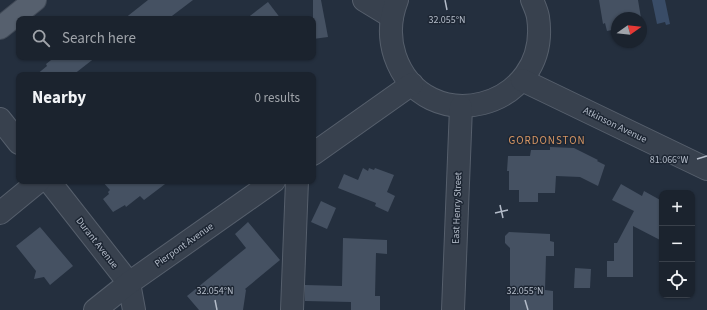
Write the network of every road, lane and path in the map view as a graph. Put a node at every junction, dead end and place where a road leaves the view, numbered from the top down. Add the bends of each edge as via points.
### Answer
1 (35, 0) edge
2 (364, 0) edge
3 (532, 0) edge
4 (395, 8) edge
5 (0, 28) edge
6 (522, 80) junction
7 (412, 84) junction
8 (461, 106) junction
9 (0, 119) edge
10 (16, 139) edge
11 (316, 152) edge
12 (707, 169) edge
13 (35, 184) edge
14 (51, 184) edge
15 (270, 184) edge
16 (297, 184) edge
17 (0, 213) edge
18 (129, 283) junction
19 (95, 310) edge
20 (134, 310) edge
21 (292, 310) edge
22 (453, 310) edge

1 - 5 main road
2 - 4 street
3 - 6 street via 538,16 539,38 534,61
4 - 7 street via 391,22 392,45 399,66
6 - 8 street via 505,95 484,104
6 - 12 street, Atkinson Avenue
7 - 8 street via 426,96 443,103
7 - 11 street
8 - 22 street, East Henry Street
9 - 10 street
13 - 17 street
14 - 18 street, Durant Avenue
15 - 18 street, Pierpont Avenue
16 - 21 street
18 - 19 street, Pierpont Avenue
18 - 20 street, Durant Avenue

